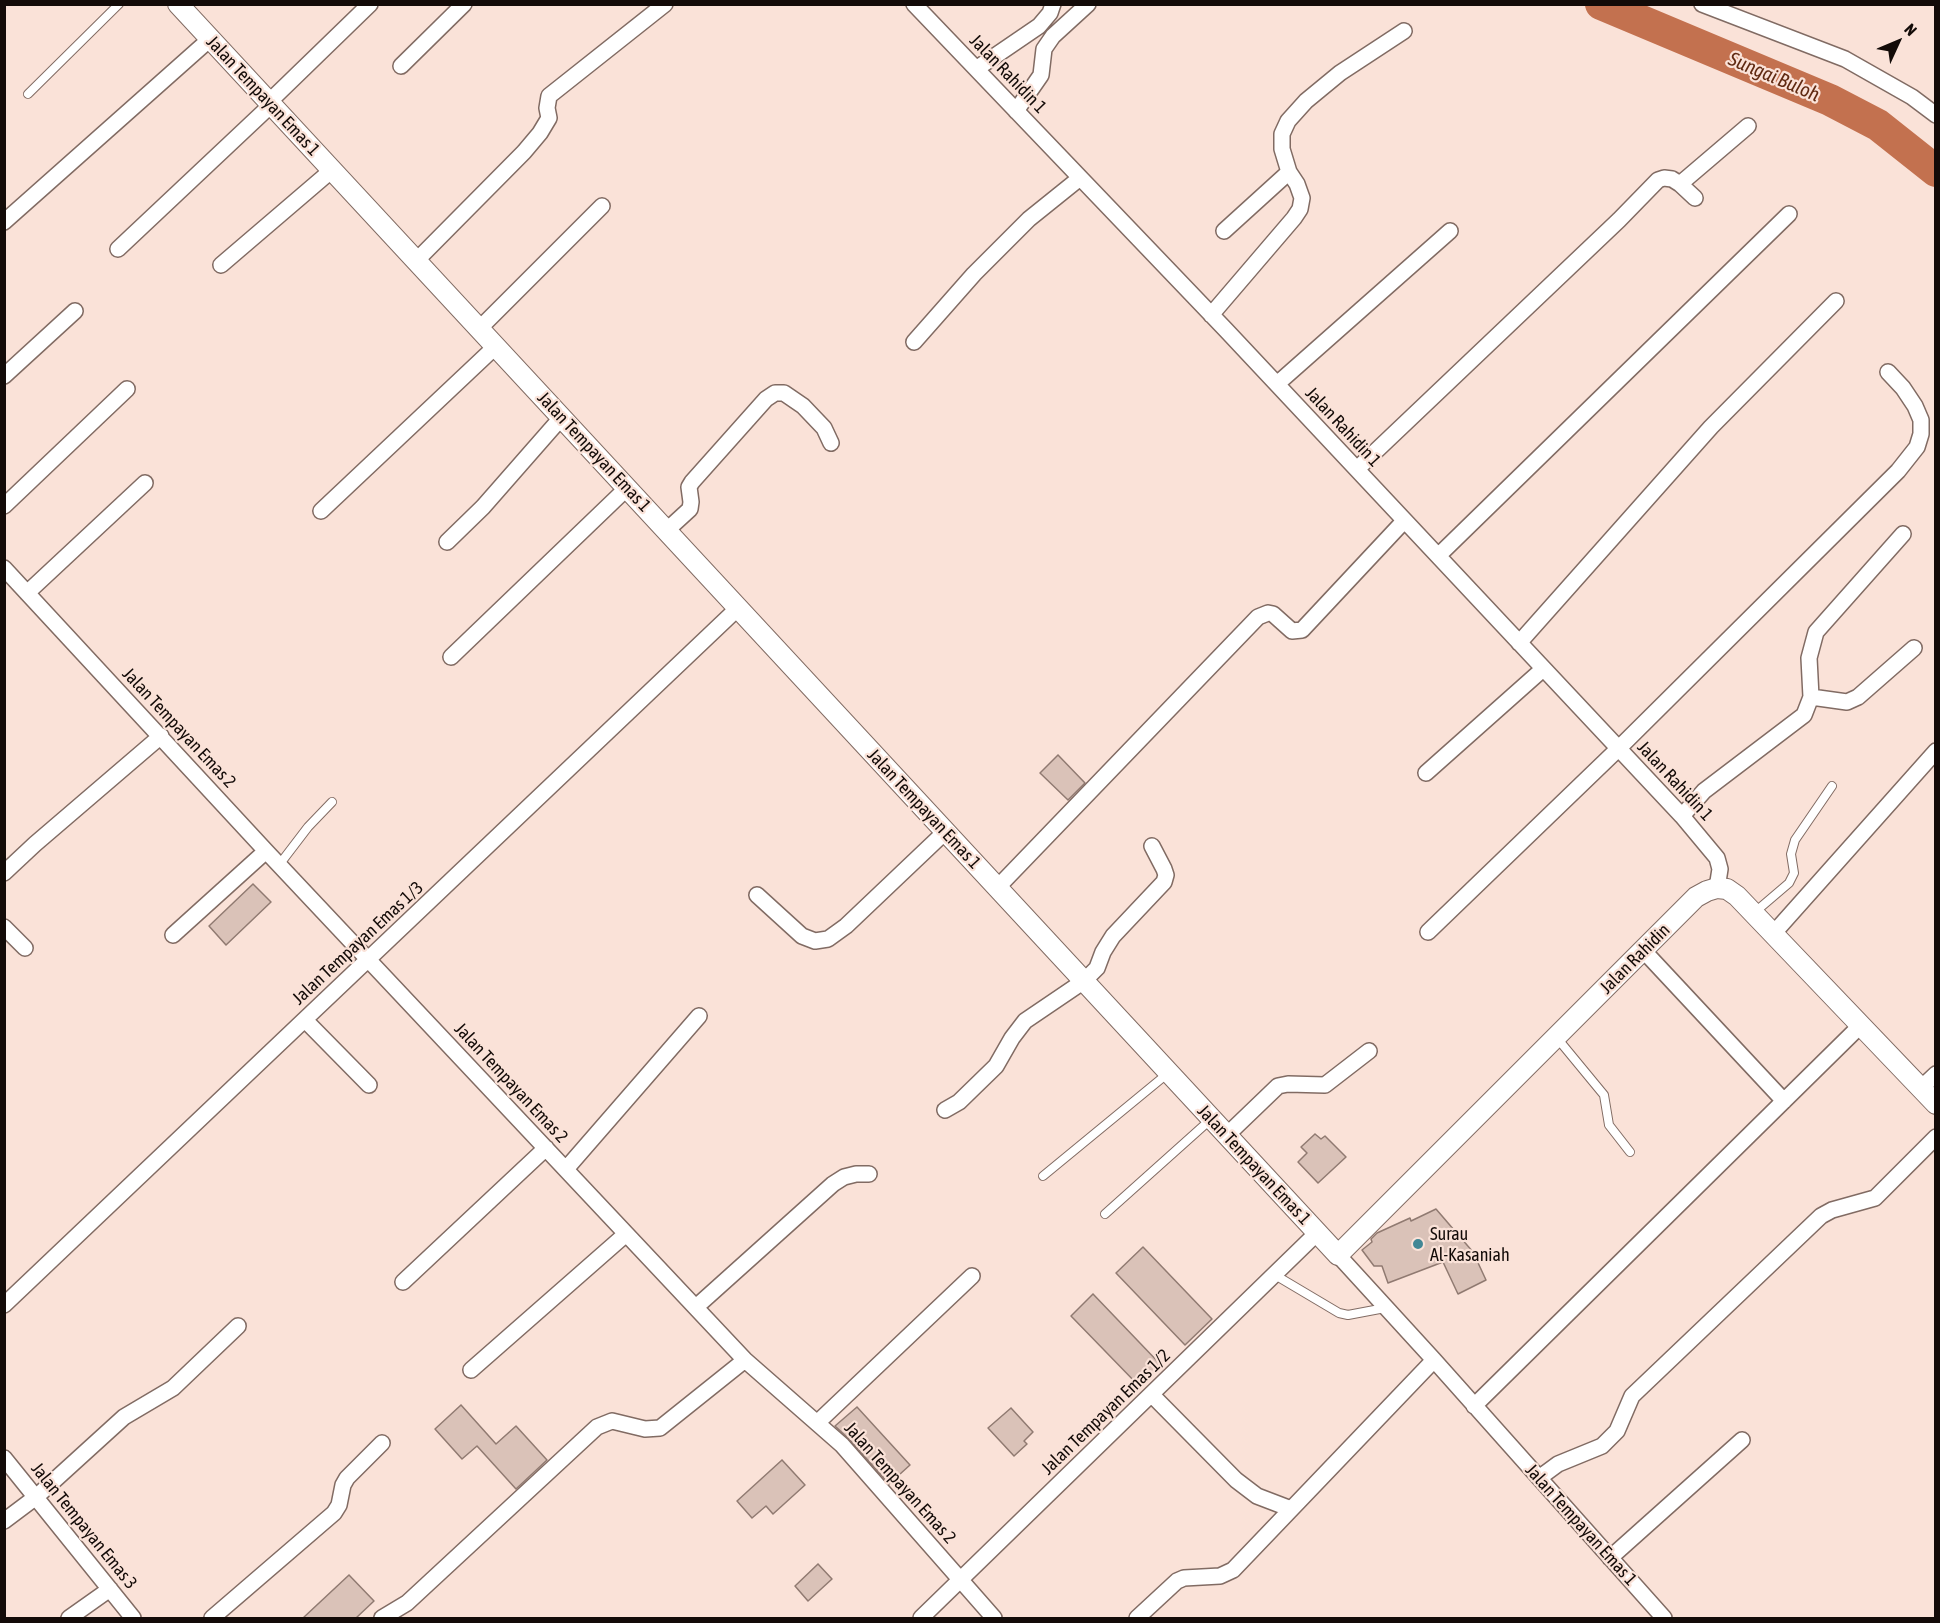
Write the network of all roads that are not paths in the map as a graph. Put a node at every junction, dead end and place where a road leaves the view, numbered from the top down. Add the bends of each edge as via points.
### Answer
1 (119, 4) edge
2 (178, 4) edge
3 (370, 4) edge
4 (464, 4) edge
5 (665, 4) edge
6 (914, 4) edge
7 (1053, 4) edge
8 (1088, 4) edge
9 (1702, 4) edge
10 (1404, 31) dead end
11 (210, 39) junction
12 (400, 66) dead end
13 (976, 69) junction
14 (28, 94) dead end
15 (270, 104) junction
16 (1016, 111) junction
17 (1935, 115) edge
18 (1748, 126) dead end
19 (332, 170) junction
20 (1289, 172) junction
21 (1080, 178) junction
22 (1680, 184) junction
23 (1695, 198) dead end
24 (602, 206) dead end
25 (1789, 214) dead end
26 (4, 222) edge
27 (1224, 231) dead end
28 (1450, 231) dead end
29 (118, 249) dead end
30 (416, 261) junction
31 (221, 265) dead end
32 (1836, 301) dead end
33 (75, 311) dead end
34 (1211, 315) junction
35 (479, 329) junction
36 (914, 342) dead end
37 (495, 347) junction
38 (1888, 372) dead end
39 (4, 376) edge
40 (1277, 384) junction
41 (127, 389) dead end
42 (561, 418) junction
43 (831, 442) dead end
44 (1356, 469) junction
45 (145, 483) dead end
46 (627, 488) junction
47 (4, 506) edge
48 (321, 511) dead end
49 (1404, 521) junction
50 (666, 531) junction
51 (1903, 534) dead end
52 (447, 542) dead end
53 (1438, 556) junction
54 (4, 568) edge
55 (27, 592) junction
56 (738, 608) junction
57 (1519, 643) junction
58 (1914, 648) dead end
59 (451, 657) dead end
60 (1543, 669) junction
61 (1811, 697) junction
62 (161, 736) junction
63 (1618, 749) junction
64 (1935, 751) edge
65 (1426, 773) dead end
66 (1832, 786) dead end
67 (332, 802) dead end
68 (1682, 816) junction
69 (945, 832) junction
70 (1152, 846) dead end
71 (266, 851) junction
72 (279, 865) junction
73 (4, 873) edge
74 (997, 888) junction
75 (1717, 888) junction
76 (757, 895) dead end
77 (1754, 913) junction
78 (4, 927) edge
79 (1428, 932) dead end
80 (1773, 934) junction
81 (173, 935) dead end
82 (25, 948) dead end
83 (1643, 950) junction
84 (369, 960) junction
85 (1084, 981) junction
86 (699, 1016) dead end
87 (305, 1020) junction
88 (1860, 1026) junction
89 (1557, 1038) junction
90 (1369, 1051) dead end
91 (1168, 1073) junction
92 (1935, 1074) edge
93 (369, 1085) dead end
94 (1920, 1089) junction
95 (1784, 1101) junction
96 (1935, 1104) edge
97 (945, 1110) dead end
98 (1212, 1119) junction
99 (1227, 1136) junction
100 (1935, 1137) edge
101 (546, 1148) junction
102 (1630, 1152) dead end
103 (566, 1169) junction
104 (869, 1174) dead end
105 (1043, 1176) dead end
106 (1105, 1214) dead end
107 (1317, 1233) junction
108 (627, 1234) junction
109 (1338, 1255) junction
110 (1275, 1275) junction
111 (972, 1276) dead end
112 (403, 1282) dead end
113 (4, 1305) edge
114 (696, 1307) junction
115 (1386, 1308) junction
116 (238, 1326) dead end
117 (745, 1360) junction
118 (1434, 1360) junction
119 (471, 1370) dead end
120 (1152, 1395) junction
121 (1474, 1406) junction
122 (817, 1423) junction
123 (1742, 1440) dead end
124 (382, 1443) dead end
125 (4, 1458) edge
126 (1539, 1478) junction
127 (36, 1497) junction
128 (1291, 1509) junction
129 (4, 1521) edge
130 (1610, 1558) junction
131 (961, 1581) junction
132 (110, 1589) junction
133 (69, 1618) edge
134 (133, 1618) edge
135 (212, 1618) edge
136 (382, 1618) edge
137 (921, 1618) edge
138 (994, 1618) edge
139 (1137, 1618) edge
140 (1664, 1618) edge

1 - 14 lane
2 - 11 street, Jalan Tempayan Emas 1
3 - 15 street
4 - 12 street
5 - 30 street via 549,96 549,118 540,134
6 - 13 street, Jalan Rahidin 1
7 - 13 street via 1039,26
8 - 16 street via 1044,49 1041,75
9 - 17 street via 1845,60 1912,97
10 - 20 street via 1340,73 1288,121 1282,134 1282,149
11 - 15 street, Jalan Tempayan Emas 1
11 - 26 street
13 - 16 street, Jalan Rahidin 1
15 - 19 street, Jalan Tempayan Emas 1
15 - 29 street
16 - 21 street, Jalan Rahidin 1
18 - 22 street
19 - 30 street, Jalan Tempayan Emas 1
19 - 31 street
20 - 27 street
20 - 34 street via 1302,198 1300,209
21 - 34 street, Jalan Rahidin 1
21 - 36 street via 1021,227
22 - 23 street
22 - 44 street via 1664,178 1650,186
24 - 35 street
25 - 53 street
28 - 40 street
30 - 35 street, Jalan Tempayan Emas 1
32 - 57 street via 1711,427
33 - 39 street
34 - 40 street, Jalan Rahidin 1
35 - 37 street, Jalan Tempayan Emas 1
37 - 42 street, Jalan Tempayan Emas 1
37 - 48 street
38 - 63 street via 1903,388 1921,420 1917,447 1898,471
40 - 44 street, Jalan Rahidin 1
41 - 47 street
42 - 46 street, Jalan Tempayan Emas 1
42 - 52 street
43 - 50 street via 824,428 794,399 775,393 692,482 692,505
44 - 49 street, Jalan Rahidin 1
45 - 55 street
46 - 50 street, Jalan Tempayan Emas 1
46 - 59 street
49 - 53 street, Jalan Rahidin 1
49 - 74 street via 1302,630 1292,631 1273,614 1258,617
50 - 56 street, Jalan Tempayan Emas 1
51 - 61 street via 1816,632 1809,658
53 - 57 street, Jalan Rahidin 1
54 - 55 street, Jalan Tempayan Emas 2
55 - 62 street, Jalan Tempayan Emas 2
56 - 69 street, Jalan Tempayan Emas 1
56 - 84 street, Jalan Tempayan Emas 1/3
57 - 60 street, Jalan Rahidin 1
58 - 61 street via 1858,697 1847,702
60 - 63 street, Jalan Rahidin 1
60 - 65 street
61 - 68 street via 1804,714 1704,791
62 - 71 street, Jalan Tempayan Emas 2
62 - 73 street
63 - 68 street, Jalan Rahidin 1
63 - 79 street
64 - 80 street
66 - 77 lane via 1795,840 1790,883
67 - 72 lane
68 - 75 street, Jalan Rahidin 1 via 1717,858
69 - 74 street, Jalan Tempayan Emas 1
69 - 76 street via 828,939 815,941 802,936
70 - 85 street via 1164,869 1164,882 1113,936 1097,968
71 - 72 street, Jalan Tempayan Emas 2
71 - 81 street
72 - 84 street, Jalan Tempayan Emas 2
74 - 85 street, Jalan Tempayan Emas 1
75 - 77 street via 1727,889
75 - 83 street, Jalan Rahidin via 1696,897
77 - 80 street
78 - 82 street
80 - 88 street
83 - 89 street, Jalan Rahidin
83 - 95 street
84 - 87 street, Jalan Tempayan Emas 1/3
84 - 101 street, Jalan Tempayan Emas 2
85 - 91 street, Jalan Tempayan Emas 1
85 - 97 street via 1025,1021 996,1066 959,1102
86 - 103 street
87 - 93 street
87 - 113 street, Jalan Tempayan Emas 1/3
88 - 94 street
88 - 95 street
89 - 102 lane via 1604,1095 1609,1125
89 - 109 street, Jalan Rahidin
90 - 99 street via 1325,1085 1278,1086
91 - 98 street, Jalan Tempayan Emas 1
91 - 105 lane
92 - 94 street
94 - 96 street
95 - 121 street
98 - 99 street, Jalan Tempayan Emas 1
98 - 106 lane
99 - 107 street, Jalan Tempayan Emas 1
100 - 126 street via 1875,1198 1821,1216 1632,1396 1617,1431 1602,1446 1558,1464
101 - 103 street, Jalan Tempayan Emas 2
101 - 112 street
103 - 108 street, Jalan Tempayan Emas 2
104 - 114 street via 844,1176 833,1184
107 - 109 street, Jalan Tempayan Emas 1
107 - 110 street, Jalan Tempayan Emas 1/2
108 - 114 street, Jalan Tempayan Emas 2
108 - 119 street
109 - 115 street, Jalan Tempayan Emas 1
110 - 115 lane via 1339,1313
110 - 120 street, Jalan Tempayan Emas 1/2
111 - 122 street
114 - 117 street, Jalan Tempayan Emas 2
115 - 118 street, Jalan Tempayan Emas 1
116 - 127 street via 173,1389 124,1417
117 - 122 street, Jalan Tempayan Emas 2
117 - 136 street via 660,1428 645,1429 612,1421 597,1427 407,1603
118 - 121 street, Jalan Tempayan Emas 1
118 - 128 street
120 - 128 street via 1236,1480 1257,1496
120 - 131 street, Jalan Tempayan Emas 1/2
121 - 126 street, Jalan Tempayan Emas 1
122 - 131 street, Jalan Tempayan Emas 2 via 842,1444
123 - 130 street
124 - 135 street via 347,1478 334,1513
125 - 127 street, Jalan Tempayan Emas 3
126 - 130 street, Jalan Tempayan Emas 1
127 - 129 street
127 - 132 street, Jalan Tempayan Emas 3
128 - 139 street via 1233,1570 1220,1576 1177,1581
130 - 140 street, Jalan Tempayan Emas 1
131 - 137 street, Jalan Tempayan Emas 1/2
131 - 138 street, Jalan Tempayan Emas 2
132 - 133 street
132 - 134 street, Jalan Tempayan Emas 3

